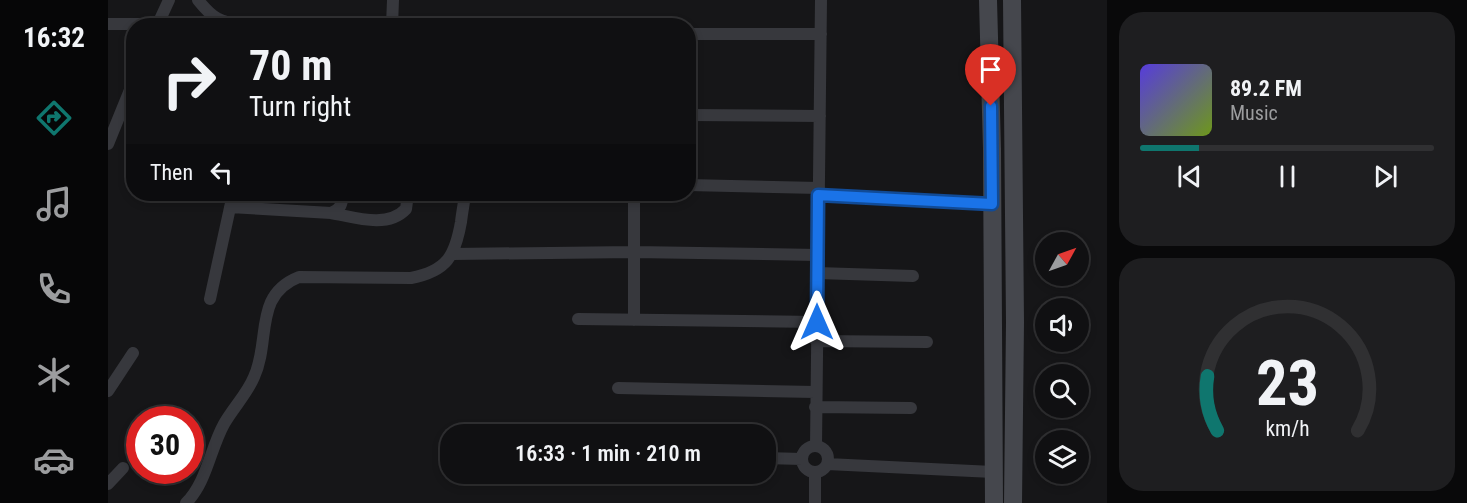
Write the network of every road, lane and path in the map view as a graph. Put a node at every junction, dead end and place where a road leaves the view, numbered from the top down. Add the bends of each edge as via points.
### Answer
1 (169, 0) edge
2 (198, 0) edge
3 (393, 0) edge
4 (821, 0) edge
5 (988, 0) edge
6 (1012, 0) edge
7 (160, 18) edge
8 (217, 18) edge
9 (392, 18) edge
10 (108, 24) edge
11 (126, 24) edge
12 (696, 34) edge
13 (821, 34) junction
14 (126, 100) edge
15 (696, 115) edge
16 (820, 116) junction
17 (108, 144) edge
18 (696, 185) edge
19 (818, 192) junction
20 (231, 201) edge
21 (341, 201) edge
22 (407, 201) edge
23 (464, 201) edge
24 (634, 201) edge
25 (992, 204) junction
26 (230, 207) junction
27 (331, 213) junction
28 (634, 252) junction
29 (453, 254) junction
30 (818, 255) junction
31 (817, 273) junction
32 (913, 276) dead end
33 (210, 299) dead end
34 (578, 319) dead end
35 (634, 320) junction
36 (817, 322) junction
37 (816, 341) junction
38 (927, 342) dead end
39 (133, 353) dead end
40 (618, 388) dead end
41 (108, 391) edge
42 (815, 392) junction
43 (816, 407) junction
44 (911, 408) dead end
45 (816, 446) junction
46 (776, 459) edge
47 (802, 459) junction
48 (827, 464) junction
49 (123, 468) dead end
50 (815, 472) junction
51 (993, 472) junction
52 (108, 484) edge
53 (186, 503) edge
54 (815, 503) edge
55 (994, 503) edge
56 (1013, 503) edge

1 - 7 street
2 - 8 street
3 - 9 street
4 - 13 street
5 - 25 street
6 - 56 street
10 - 11 street
12 - 13 street
13 - 16 street
14 - 17 street
15 - 16 street
16 - 19 street
18 - 19 street
19 - 25 street
19 - 30 street
20 - 26 street
21 - 27 street via 337,212
22 - 27 street via 406,209 398,217 389,219
23 - 29 street
24 - 28 street
25 - 51 street
26 - 27 street
26 - 33 street
28 - 29 street
28 - 30 street
28 - 35 street
29 - 53 street via 422,276 299,277 281,287 267,312 255,376 224,424 199,485
30 - 31 street
31 - 32 street
31 - 36 street
34 - 35 street
35 - 36 street
36 - 37 street
37 - 38 street
37 - 42 street
39 - 41 street
40 - 42 street
42 - 43 street
43 - 44 street
43 - 45 street
45 - 47 street via 806,450
45 - 48 street via 826,452
46 - 47 street
47 - 50 street via 806,468
48 - 50 street
48 - 51 street
49 - 52 street
50 - 54 street
51 - 55 street

